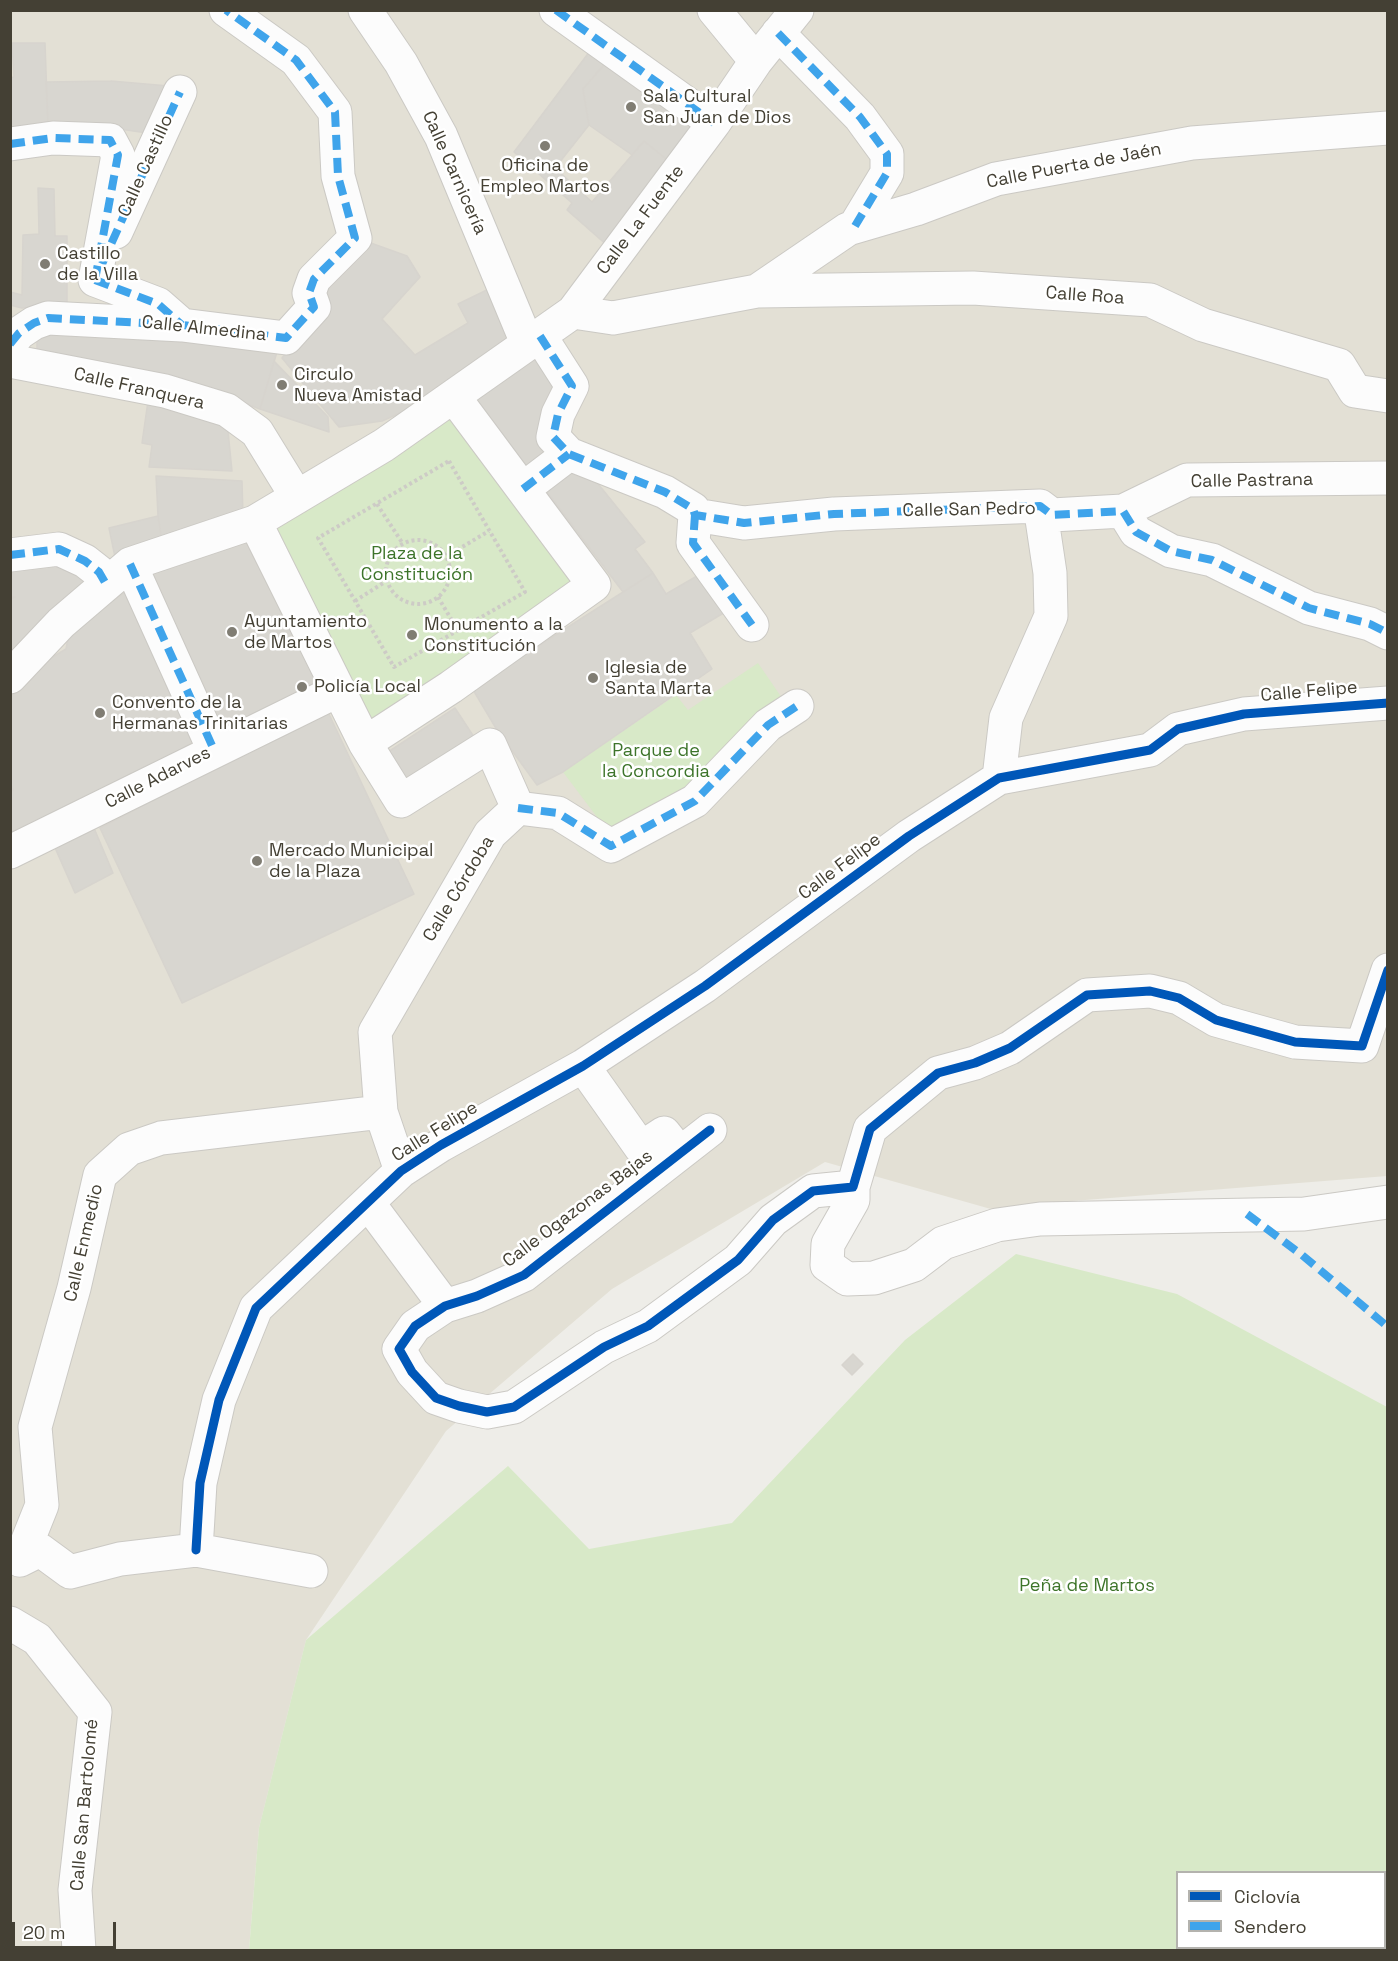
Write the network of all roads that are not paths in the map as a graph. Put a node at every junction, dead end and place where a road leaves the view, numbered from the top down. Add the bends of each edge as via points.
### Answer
1 (226, 10) edge
2 (365, 10) edge
3 (556, 10) edge
4 (714, 10) edge
5 (788, 22) edge
6 (756, 61) junction
7 (180, 92) dead end
8 (714, 123) junction
9 (1388, 128) edge
10 (10, 144) edge
11 (855, 226) junction
12 (95, 280) junction
13 (757, 291) junction
14 (573, 312) junction
15 (182, 325) junction
16 (534, 340) junction
17 (10, 344) edge
18 (10, 361) edge
19 (1388, 396) edge
20 (454, 397) junction
21 (569, 454) junction
22 (1388, 478) edge
23 (523, 489) junction
24 (297, 497) junction
25 (1040, 506) junction
26 (1123, 511) junction
27 (695, 515) junction
28 (255, 522) junction
29 (10, 555) edge
30 (118, 574) junction
31 (752, 625) dead end
32 (1388, 633) edge
33 (10, 677) edge
34 (339, 690) junction
35 (1388, 703) edge
36 (797, 706) dead end
37 (365, 743) junction
38 (214, 750) junction
39 (999, 778) junction
40 (518, 808) junction
41 (10, 852) edge
42 (1388, 970) edge
43 (583, 1066) junction
44 (381, 1112) junction
45 (710, 1130) dead end
46 (680, 1153) junction
47 (401, 1171) junction
48 (853, 1187) junction
49 (1388, 1202) edge
50 (369, 1204) junction
51 (445, 1306) junction
52 (196, 1550) junction
53 (15, 1556) edge
54 (311, 1571) dead end
55 (10, 1623) edge
56 (79, 1950) edge

1 - 15 street, Calle Almedina via 296,60 335,112 338,176 355,238 314,279 309,293 314,307 286,338
2 - 16 street, Calle Carnicería via 401,63 441,136
3 - 8 street
4 - 6 street
5 - 6 street, Calle La Fuente
5 - 11 street via 887,154 887,173
6 - 8 street, Calle La Fuente
7 - 12 street, Calle Castillo
8 - 14 street, Calle La Fuente
9 - 11 street, Calle Puerta de Jaén via 1157,149 996,179
10 - 12 street via 53,138 110,140 118,155
11 - 13 street, Calle Puerta de Jaén
12 - 15 street via 158,304
13 - 14 street, Calle Puerta de Jaén via 613,318
13 - 19 street, Calle Roa via 973,288 1150,300 1203,325 1339,364 1355,392
14 - 16 street, Calle La Fuente
15 - 17 street, Calle Almedina via 48,318 26,328
16 - 20 street, Calle La Fuente
16 - 21 street via 572,386 558,414 554,437
18 - 24 street, Calle Franquera via 165,392 226,410 257,432
20 - 23 street
20 - 24 street
21 - 23 street
21 - 27 street via 665,492 693,509
22 - 26 street, Calle Pastrana via 1187,480
23 - 37 street via 594,585
24 - 28 street
25 - 26 street, Calle San Pedro via 1052,515
25 - 27 street, Calle San Pedro via 834,514 744,523
25 - 39 street via 1050,573 1051,616 1006,718
26 - 32 street via 1136,532 1170,551 1212,560 1308,608 1370,624
27 - 31 street via 693,543
28 - 30 street
28 - 34 street
29 - 30 street via 59,549 99,572
30 - 33 street via 61,622
30 - 38 street
34 - 37 street
34 - 38 street, Calle Adarves
35 - 39 street, Calle Felipe via 1244,714 1178,729 1150,750
36 - 40 street via 768,725 695,801 611,846 558,813
37 - 40 street via 401,801 490,745
38 - 41 street, Calle Adarves
39 - 43 street, Calle Felipe via 909,836 705,986
40 - 44 street, Calle Córdoba via 490,834 375,1032
42 - 48 street via 1362,1046 1295,1042 1216,1020 1179,998 1150,991 1087,995 1010,1048 975,1063 938,1072 901,1101 870,1129
43 - 46 street via 641,1148 664,1133
43 - 47 street, Calle Felipe
44 - 47 street, Calle Córdoba
44 - 53 street, Calle Enmedio via 161,1138 129,1149 100,1175 74,1288 35,1427 42,1505
45 - 46 street, Calle Ogazonas Bajas
46 - 51 street, Calle Ogazonas Bajas via 524,1275
47 - 50 street, Calle Felipe
48 - 49 street via 853,1200 828,1244 827,1265 847,1279 874,1278 914,1265 943,1243 998,1225 1040,1219 1304,1214
48 - 51 street, Calle Ogazonas Bajas via 813,1191 773,1220 738,1260 648,1326 604,1347 514,1407 487,1412 436,1398 412,1372 399,1349 415,1326
50 - 51 street
50 - 52 street, Calle Felipe via 256,1308 219,1400 200,1483
52 - 53 street via 120,1559 70,1572 40,1550
52 - 54 street
55 - 56 street, Calle San Bartolomé via 37,1639 95,1712 75,1890

